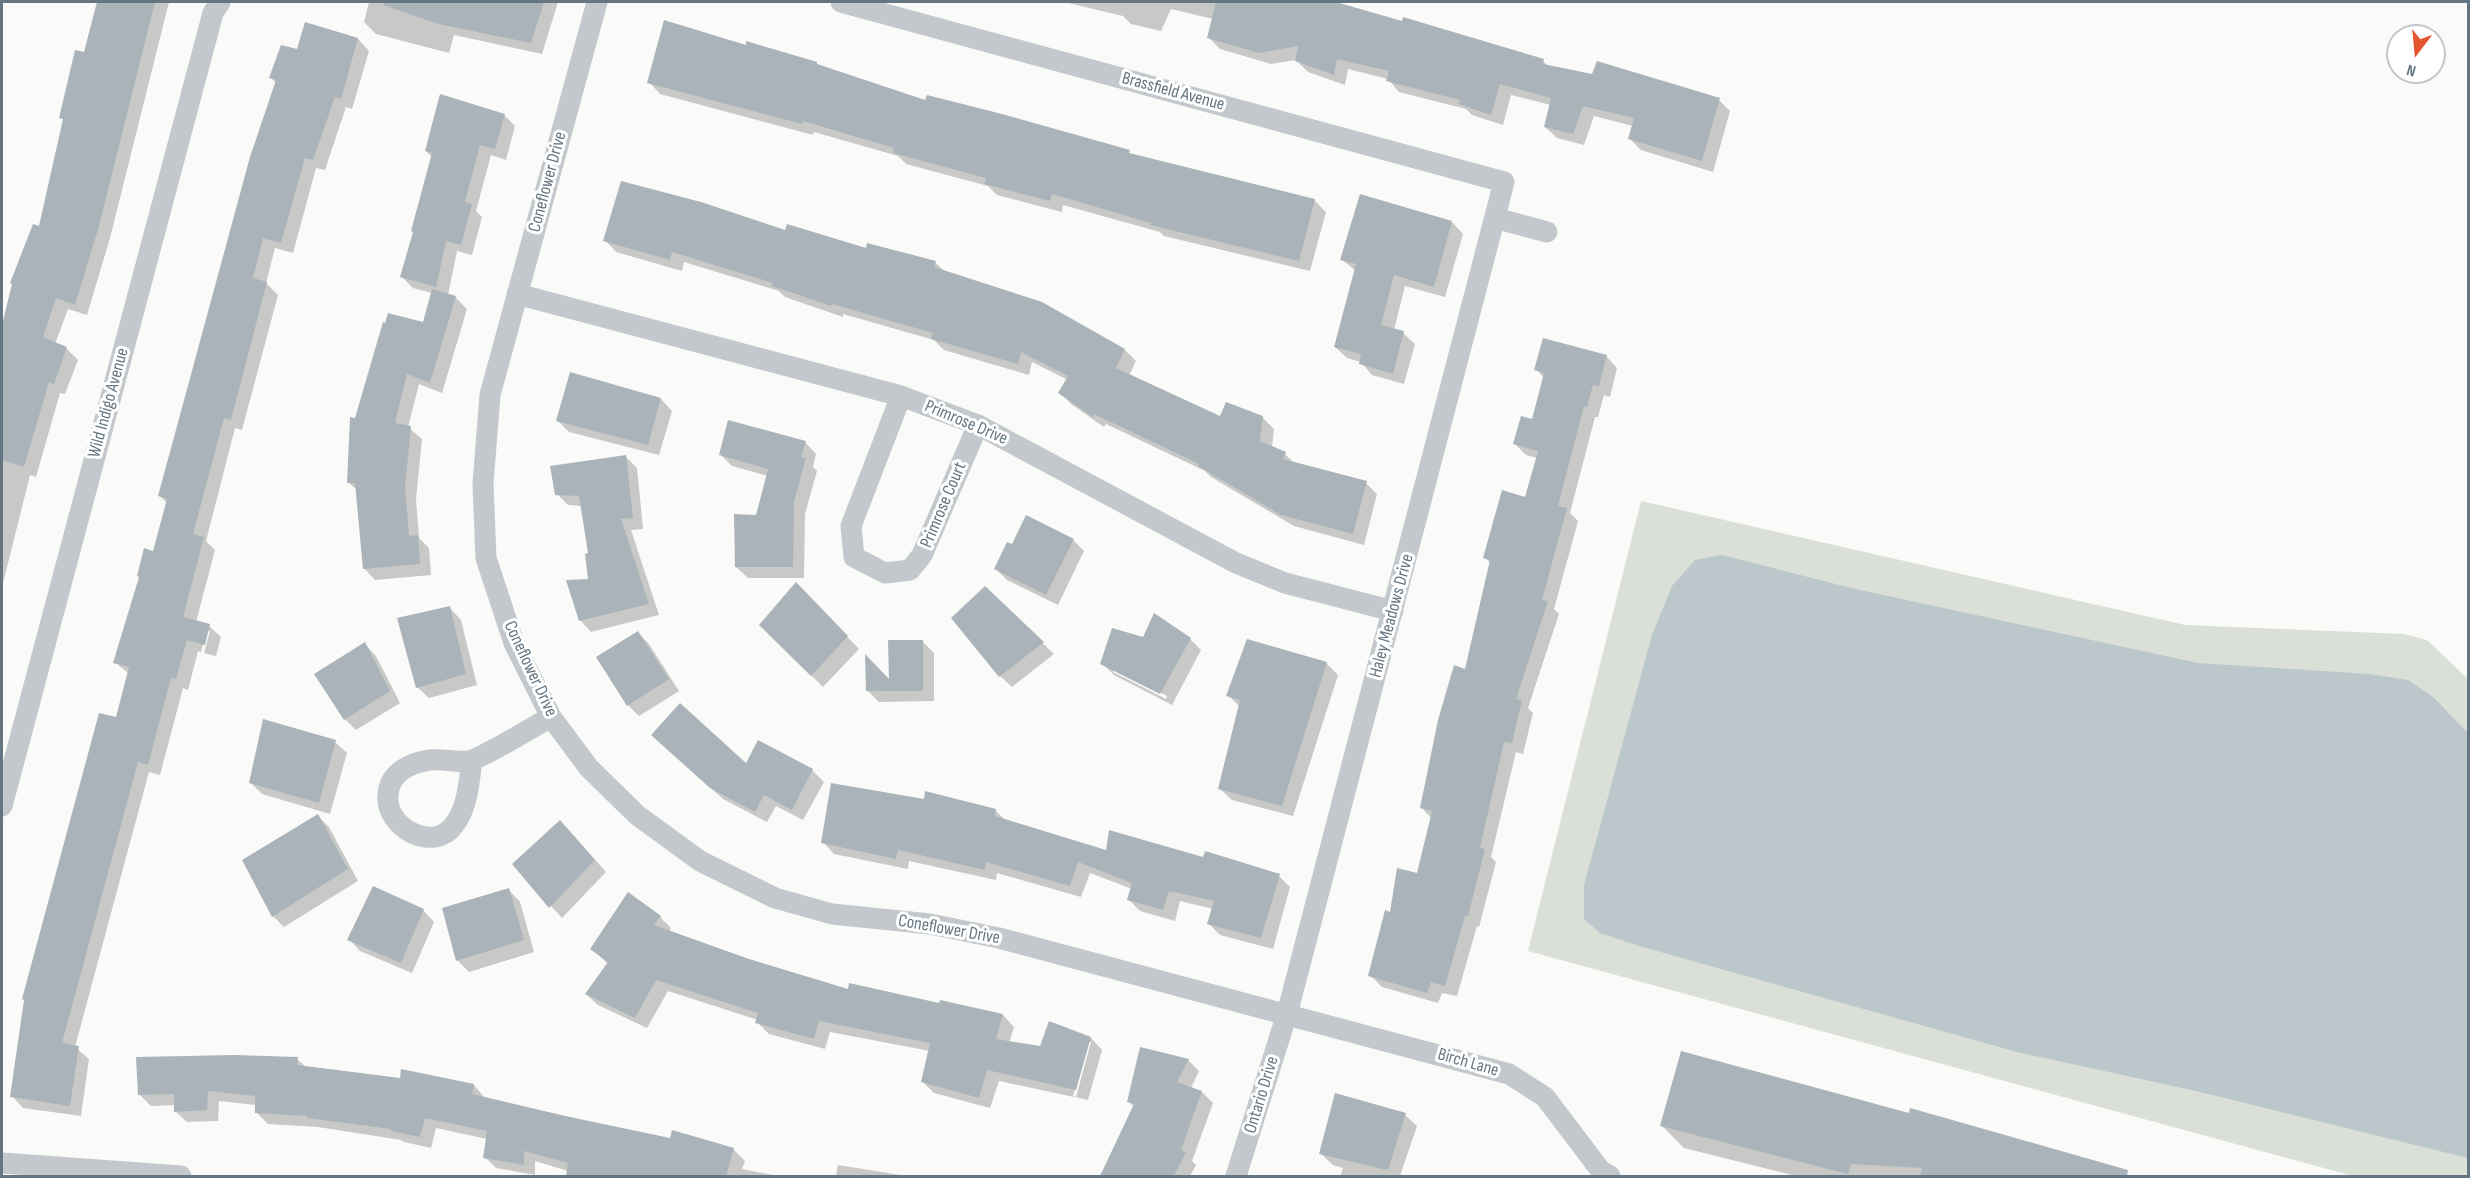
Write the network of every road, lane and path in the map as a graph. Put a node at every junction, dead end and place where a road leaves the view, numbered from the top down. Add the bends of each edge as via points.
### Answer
1 (220, 2) edge
2 (597, 2) edge
3 (841, 2) edge
4 (1504, 182) joint
5 (1495, 218) junction
6 (1547, 232) dead end
7 (517, 294) junction
8 (901, 396) junction
9 (978, 424) junction
10 (1393, 611) junction
11 (551, 717) junction
12 (472, 760) junction
13 (2, 806) edge
14 (1287, 1014) junction
15 (2, 1163) edge
16 (181, 1176) edge
17 (1236, 1176) edge
18 (1610, 1176) edge

1 - 13 street, Wild Indigo Avenue via 210,24
2 - 7 street, Coneflower Drive
3 - 4 street, Brassfield Avenue
4 - 5 street, Haley Meadows Drive
5 - 6 street
5 - 10 street, Haley Meadows Drive
7 - 8 street, Primrose Drive
7 - 11 street, Coneflower Drive via 490,395 483,484 486,558 514,643
8 - 9 street, Primrose Drive
8 - 9 street, Primrose Court via 851,526 854,557 885,573 910,570 922,555
9 - 10 street, Primrose Drive via 1236,563 1285,583
10 - 14 street, Haley Meadows Drive
11 - 12 street
11 - 14 street, Coneflower Drive via 589,768 636,815 700,861 775,898 832,914 930,924 999,938
12 - 12 street via 430,760 398,771 387,795 394,820 416,836 442,834 453,827 465,805
14 - 17 street, Ontario Drive
14 - 18 street, Birch Lane via 1509,1074 1545,1097 1601,1171
15 - 16 street

